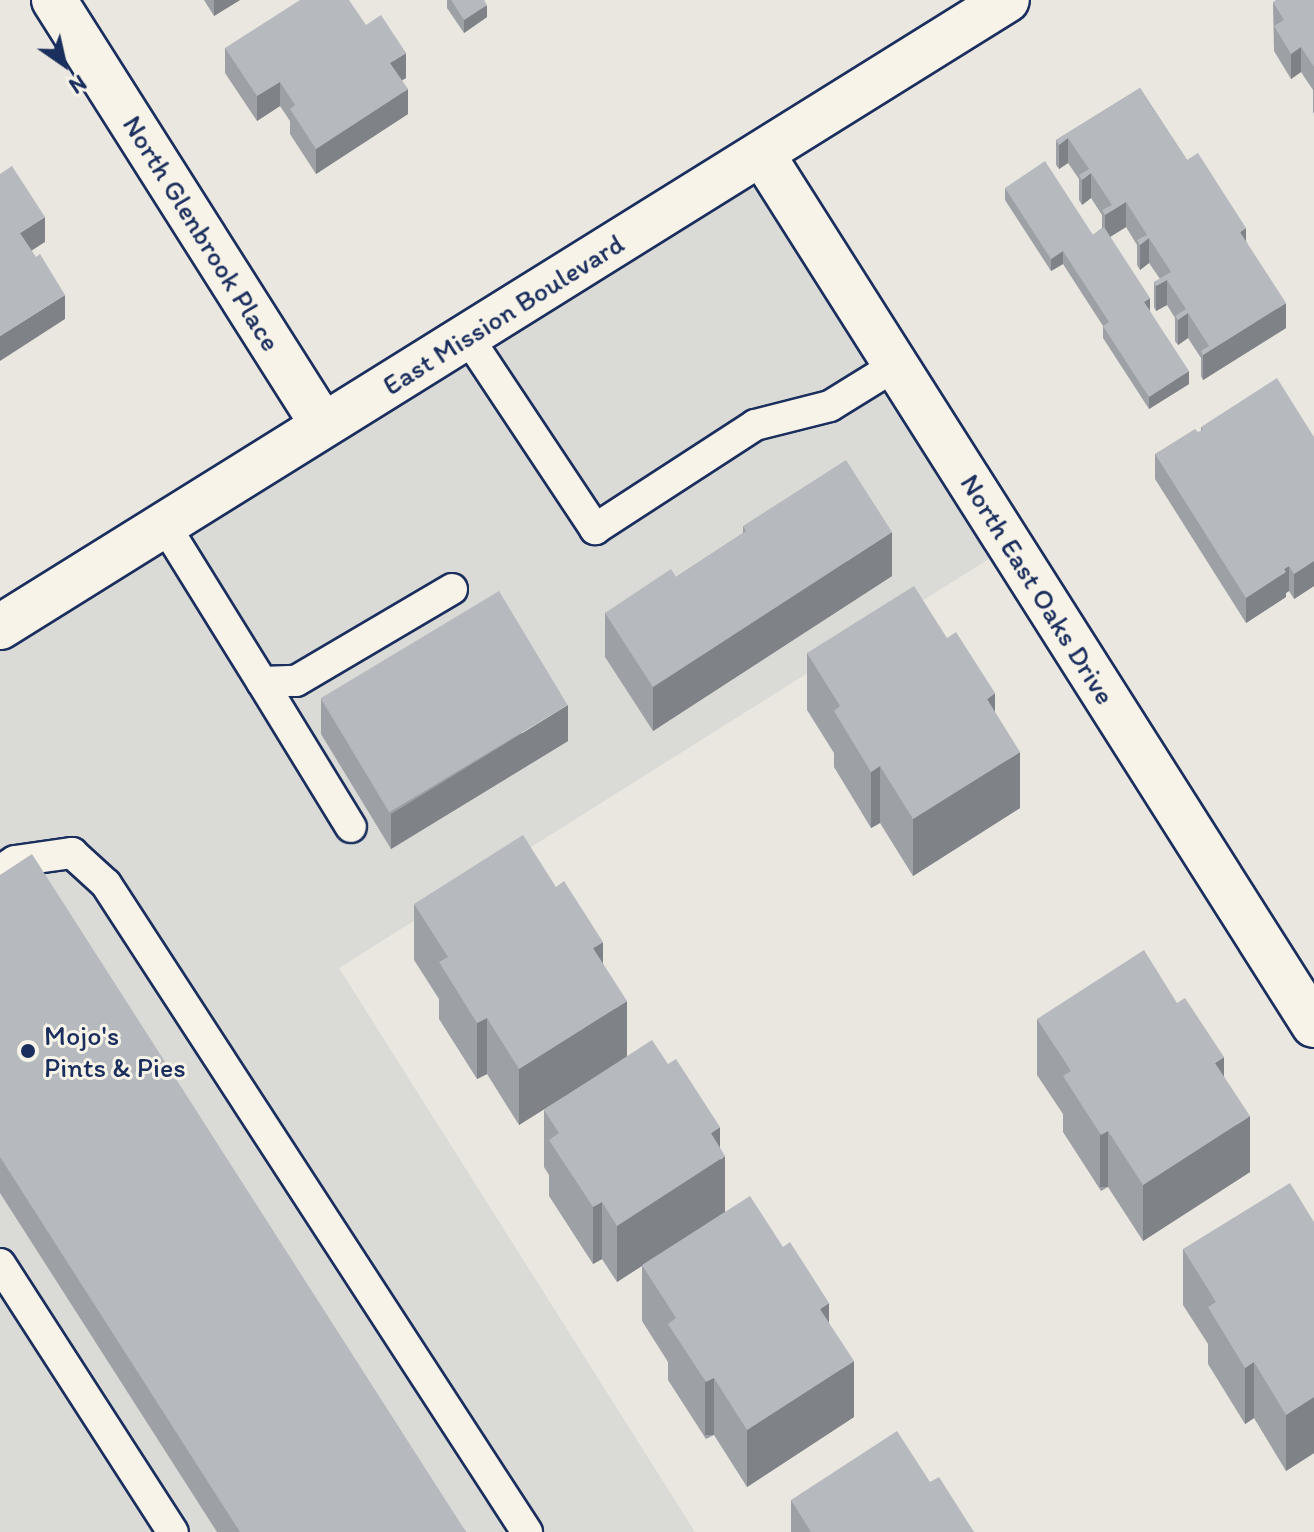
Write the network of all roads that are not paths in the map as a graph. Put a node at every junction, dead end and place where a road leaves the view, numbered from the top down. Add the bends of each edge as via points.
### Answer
1 (54, 0) edge
2 (1007, 0) edge
3 (762, 154) junction
4 (467, 336) junction
5 (896, 365) junction
6 (323, 425) junction
7 (164, 524) junction
8 (452, 589) dead end
9 (0, 627) edge
10 (262, 682) junction
11 (351, 827) dead end
12 (0, 871) edge
13 (1314, 1025) edge
14 (0, 1264) edge
15 (173, 1532) edge
16 (527, 1532) edge

1 - 6 street, North Glenbrook Place
2 - 3 street, East Mission Boulevard
3 - 4 street, East Mission Boulevard
3 - 5 street, North East Oaks Drive
4 - 5 lane via 595,529 755,425 830,406
4 - 6 street, East Mission Boulevard
5 - 13 street, North East Oaks Drive
6 - 7 street, East Mission Boulevard
7 - 9 street, East Mission Boulevard
7 - 10 lane
8 - 10 lane via 296,681
10 - 11 lane
12 - 16 lane via 15,861 72,853 106,884
14 - 15 lane

